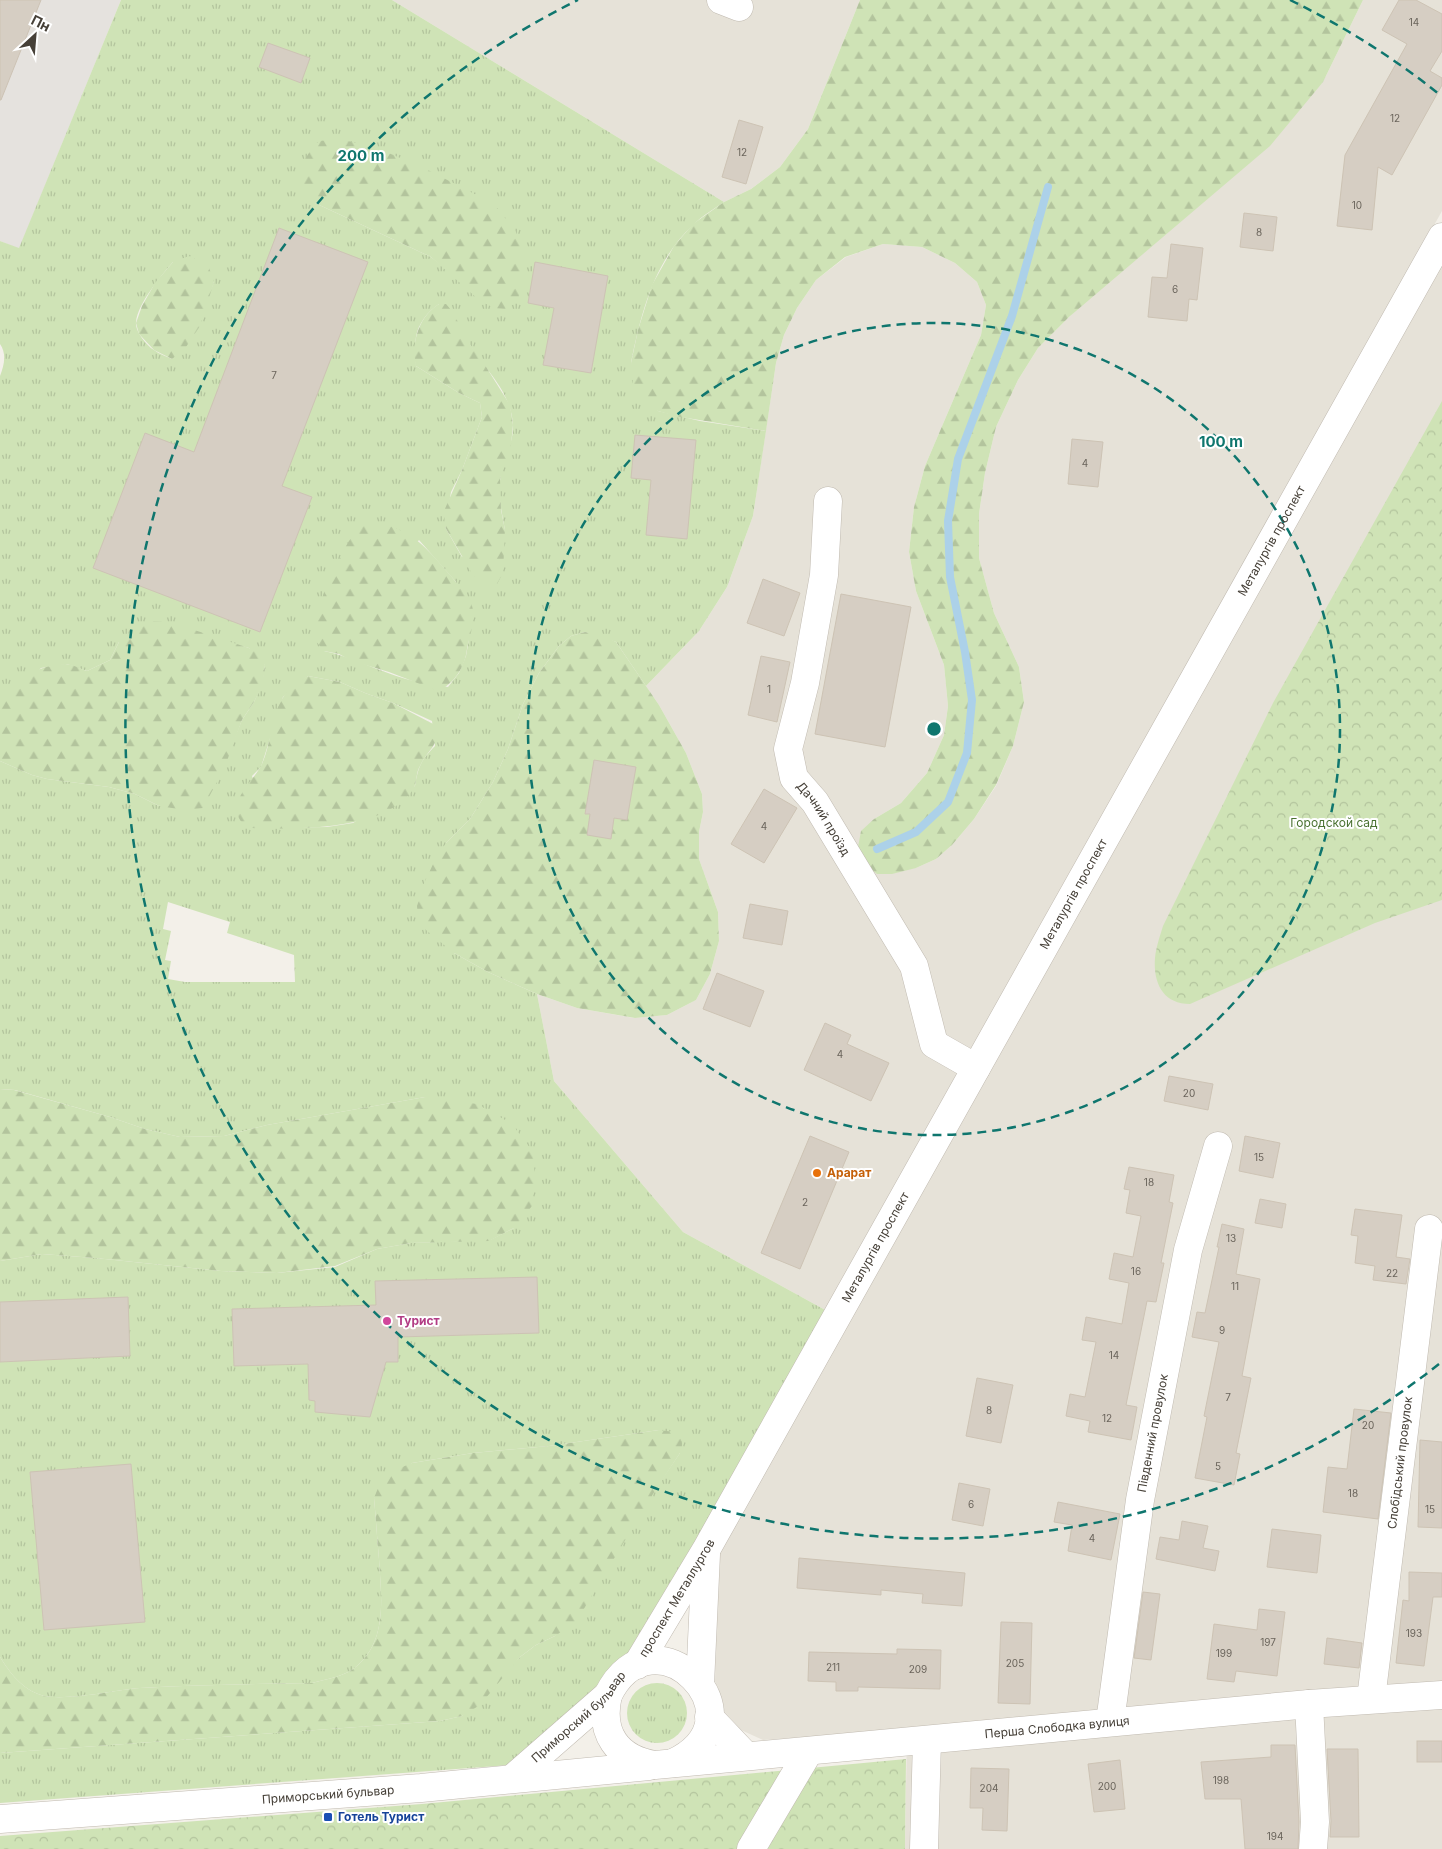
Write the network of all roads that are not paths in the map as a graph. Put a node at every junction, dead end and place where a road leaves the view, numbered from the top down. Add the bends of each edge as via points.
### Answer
1 (1442, 237) edge
2 (828, 501) dead end
3 (976, 1068) junction
4 (1218, 1146) dead end
5 (1429, 1229) dead end
6 (706, 1550) junction
7 (637, 1665) junction
8 (700, 1684) junction
9 (608, 1695) junction
10 (1442, 1695) edge
11 (1371, 1699) junction
12 (1309, 1704) junction
13 (709, 1717) junction
14 (1110, 1722) junction
15 (927, 1740) junction
16 (809, 1751) junction
17 (746, 1756) junction
18 (664, 1764) junction
19 (513, 1778) junction
20 (0, 1819) edge
21 (751, 1849) edge
22 (924, 1849) edge
23 (1313, 1849) edge

1 - 3 street, Металургів проспект
2 - 3 street, Дачний проїзд via 824,575 805,683 788,749 794,778 815,802 914,966 934,1044
3 - 6 street, Металургів проспект
4 - 14 street, Південний провулок via 1188,1250 1140,1500
5 - 11 street, Слобідський провулок
6 - 7 street, проспект Металлургов
6 - 8 street, проспект Металлургов
7 - 8 street, Приморский бульвар via 657,1661 677,1665
7 - 9 street, Приморский бульвар via 619,1677
8 - 13 street, проспект Металлургов via 706,1695
9 - 18 street via 604,1717 617,1747 634,1760
9 - 19 street, Приморский бульвар
10 - 11 street, Перша Слободка вулиця
11 - 12 street, Перша Слободка вулиця
12 - 14 street, Перша Слободка вулиця
12 - 23 street via 1315,1822
13 - 17 street
13 - 18 street, проспект Металлургов via 701,1741 694,1750
14 - 15 street, Перша Слободка вулиця
15 - 16 street, Перша Слободка вулиця
15 - 22 street
16 - 17 street, Перша Слободка вулиця
16 - 21 street
17 - 18 street, Перша Слободка вулиця
18 - 19 street, Приморський бульвар
19 - 20 street, Приморський бульвар via 421,1788

